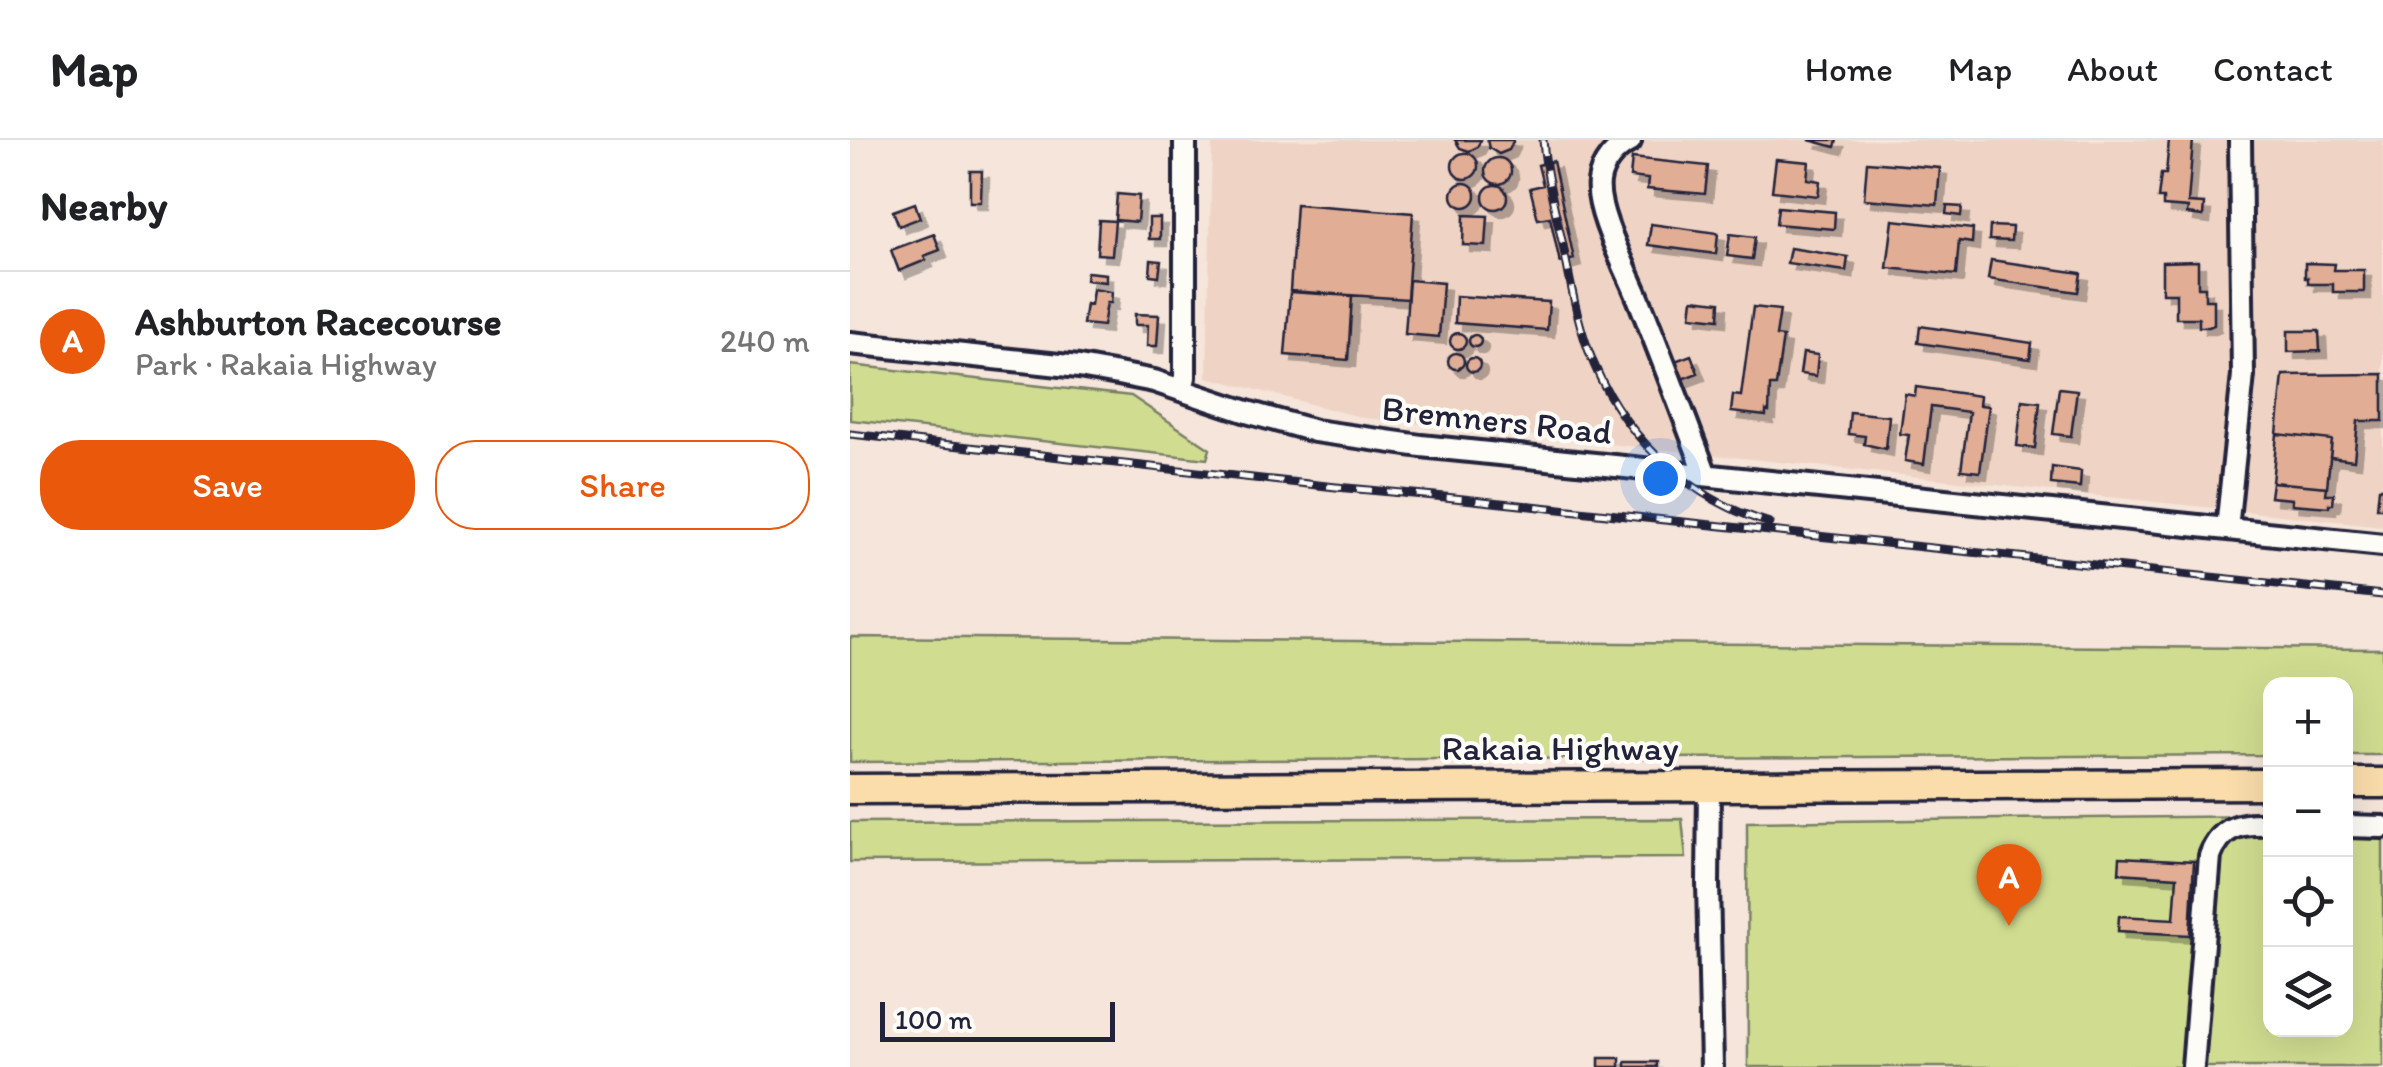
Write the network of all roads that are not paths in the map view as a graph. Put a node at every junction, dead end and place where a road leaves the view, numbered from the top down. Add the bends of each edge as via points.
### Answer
1 (1185, 140) edge
2 (1630, 140) edge
3 (2240, 140) edge
4 (850, 343) edge
5 (1182, 389) junction
6 (1706, 475) junction
7 (2226, 529) junction
8 (2383, 545) edge
9 (2353, 783) edge
10 (2383, 783) edge
11 (2263, 784) edge
12 (1708, 785) junction
13 (850, 789) edge
14 (2263, 824) edge
15 (2353, 826) edge
16 (2383, 827) edge
17 (1712, 1067) edge
18 (2194, 1067) edge

1 - 5 street
2 - 6 street via 1606,162 1599,196
3 - 7 street via 2243,375
4 - 5 street, Bremners Road via 1079,367
5 - 6 street, Bremners Road via 1351,437
6 - 7 street, Bremners Road
7 - 8 street, Bremners Road
9 - 10 highway
11 - 12 highway, Rakaia Highway
12 - 13 highway, Rakaia Highway
12 - 17 street
14 - 18 street via 2235,826 2210,856
15 - 16 street

